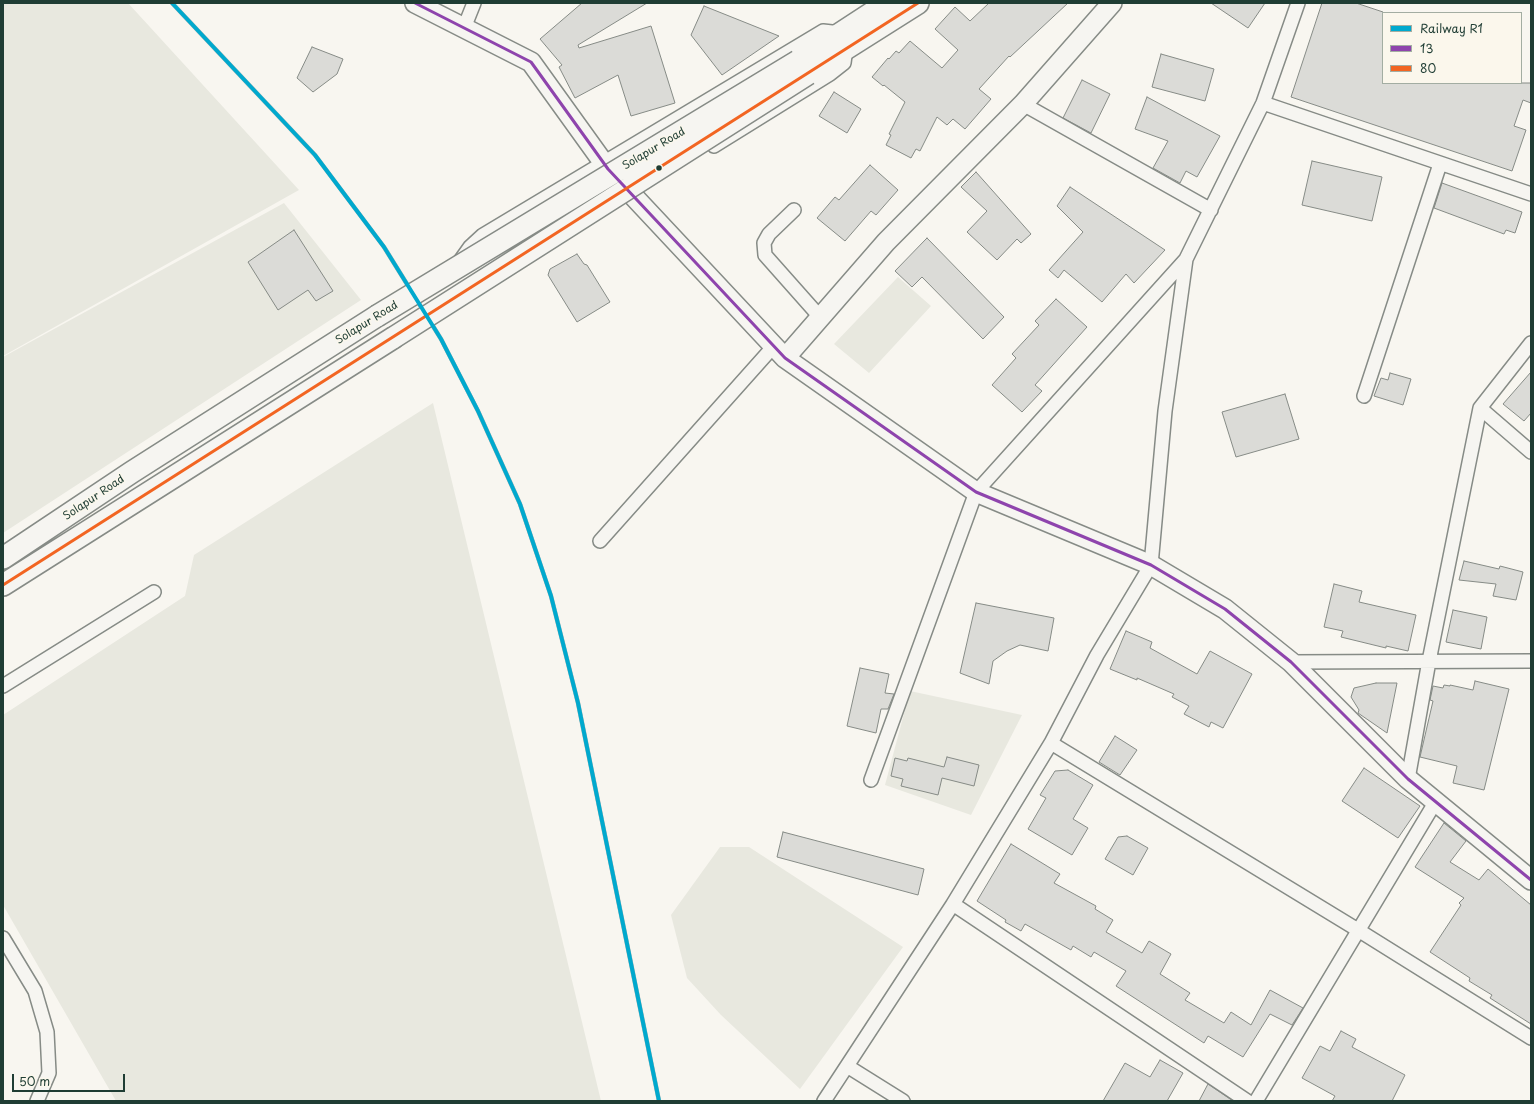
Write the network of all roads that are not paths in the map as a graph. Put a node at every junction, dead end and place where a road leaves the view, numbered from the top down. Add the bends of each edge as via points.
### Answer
1 (415, 3) edge
2 (474, 3) edge
3 (887, 3) edge
4 (918, 3) edge
5 (1112, 3) edge
6 (1298, 3) edge
7 (464, 28) junction
8 (844, 40) junction
9 (803, 68) junction
10 (1263, 103) junction
11 (1023, 104) junction
12 (604, 164) junction
13 (1440, 164) junction
14 (627, 189) junction
15 (1531, 194) edge
16 (794, 210) dead end
17 (1211, 210) junction
18 (1186, 259) junction
19 (454, 269) junction
20 (463, 294) junction
21 (820, 317) junction
22 (1531, 343) edge
23 (779, 352) junction
24 (1364, 396) dead end
25 (1480, 408) junction
26 (1531, 452) edge
27 (976, 492) junction
28 (600, 541) dead end
29 (3, 558) edge
30 (1151, 565) junction
31 (3, 585) edge
32 (154, 592) dead end
33 (1429, 661) junction
34 (1531, 661) edge
35 (1290, 662) junction
36 (3, 686) edge
37 (1051, 743) junction
38 (1408, 779) junction
39 (870, 780) dead end
40 (1436, 801) junction
41 (1531, 880) edge
42 (952, 904) junction
43 (1358, 930) junction
44 (3, 938) edge
45 (1531, 1038) edge
46 (847, 1066) junction
47 (37, 1101) edge
48 (824, 1101) edge
49 (903, 1101) edge
50 (1247, 1101) edge
51 (1256, 1101) edge

1 - 7 street
2 - 7 street
3 - 8 main road
4 - 8 main road
5 - 11 street
6 - 10 street
7 - 12 street via 531,62
8 - 9 main road
8 - 12 street via 823,31
8 - 14 street via 844,62 830,74
9 - 19 main road, Solapur Road, bridge
9 - 20 main road, bridge
10 - 13 street
10 - 17 street
11 - 17 street
11 - 21 street via 886,242
12 - 14 street
12 - 19 street via 483,235 470,247
13 - 15 street
13 - 24 street
14 - 20 street via 488,290
14 - 23 street
16 - 21 street via 768,234 764,242 765,255
17 - 18 street
18 - 27 street
18 - 30 street via 1165,411
19 - 29 main road, Solapur Road, bridge via 132,472
20 - 31 main road, bridge
21 - 23 street
22 - 25 street
23 - 27 street
23 - 28 street
25 - 26 street
25 - 33 street
27 - 30 street
27 - 39 street
30 - 35 street via 1225,609
30 - 37 street via 1098,655
32 - 36 street
33 - 34 street
33 - 35 street
33 - 38 street
35 - 38 street
37 - 42 street
37 - 43 street
38 - 40 street
40 - 41 street
40 - 43 street
42 - 46 street
42 - 50 street
43 - 45 street
43 - 51 street
44 - 47 street via 35,991 47,1032 49,1073
46 - 48 street
46 - 49 street

